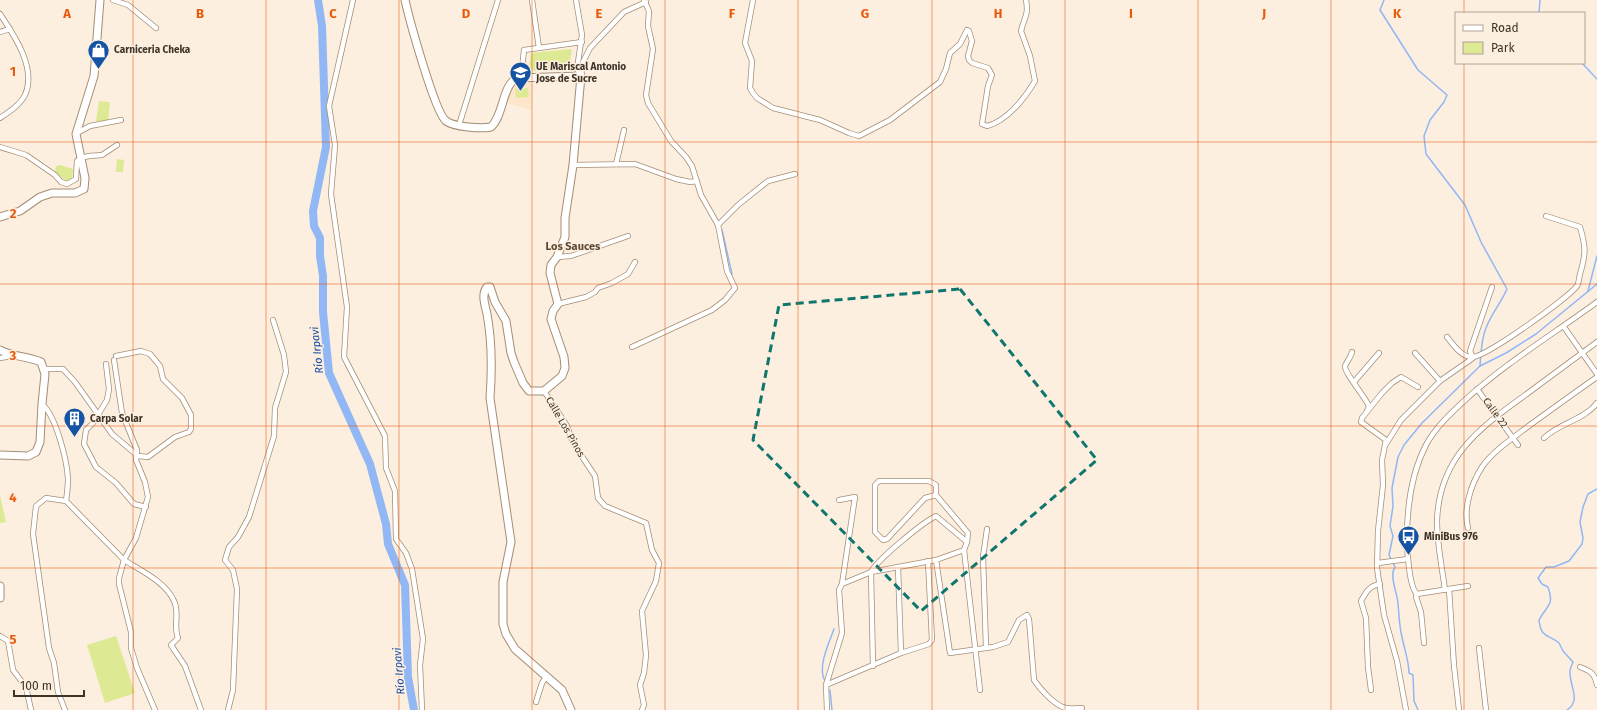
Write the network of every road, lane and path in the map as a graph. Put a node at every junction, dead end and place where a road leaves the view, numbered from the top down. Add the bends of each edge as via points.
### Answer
1 (100, 0) edge
2 (113, 0) edge
3 (353, 0) edge
4 (405, 0) edge
5 (498, 0) edge
6 (532, 0) edge
7 (576, 0) edge
8 (753, 0) edge
9 (1026, 0) edge
10 (645, 1) edge
11 (129, 2) edge
12 (0, 14) edge
13 (156, 28) dead end
14 (10, 29) junction
15 (0, 32) edge
16 (582, 42) junction
17 (539, 48) junction
18 (581, 76) junction
19 (521, 78) junction
20 (0, 118) edge
21 (121, 120) dead end
22 (459, 125) junction
23 (624, 130) dead end
24 (76, 134) junction
25 (117, 145) dead end
26 (0, 147) edge
27 (81, 158) junction
28 (616, 164) junction
29 (573, 165) junction
30 (795, 174) dead end
31 (697, 181) junction
32 (1546, 216) dead end
33 (0, 217) edge
34 (718, 225) junction
35 (628, 236) dead end
36 (557, 257) junction
37 (635, 262) dead end
38 (1492, 287) dead end
39 (1597, 302) edge
40 (558, 304) junction
41 (273, 320) dead end
42 (1564, 327) junction
43 (1447, 337) dead end
44 (1597, 342) edge
45 (632, 347) dead end
46 (0, 350) edge
47 (1352, 352) dead end
48 (1379, 353) dead end
49 (1415, 353) dead end
50 (1582, 353) junction
51 (14, 356) junction
52 (0, 358) edge
53 (1473, 358) junction
54 (106, 364) dead end
55 (45, 369) junction
56 (1597, 376) edge
57 (1440, 381) junction
58 (1354, 382) junction
59 (1418, 387) dead end
60 (1477, 389) junction
61 (544, 391) junction
62 (1597, 403) edge
63 (42, 404) junction
64 (1367, 412) junction
65 (99, 414) junction
66 (1496, 416) junction
67 (1513, 438) junction
68 (1544, 438) dead end
69 (1518, 445) dead end
70 (1385, 447) junction
71 (0, 455) edge
72 (136, 455) junction
73 (936, 495) junction
74 (839, 500) dead end
75 (66, 501) junction
76 (146, 507) junction
77 (1468, 528) dead end
78 (987, 529) dead end
79 (967, 542) junction
80 (964, 550) junction
81 (1408, 559) junction
82 (124, 560) junction
83 (936, 560) junction
84 (928, 561) junction
85 (1378, 563) junction
86 (898, 567) junction
87 (871, 572) junction
88 (842, 584) junction
89 (1380, 584) junction
90 (0, 586) edge
91 (1468, 586) dead end
92 (1447, 590) junction
93 (1417, 594) junction
94 (0, 598) edge
95 (0, 636) edge
96 (1424, 643) dead end
97 (986, 647) junction
98 (1480, 648) dead end
99 (976, 649) junction
100 (901, 654) junction
101 (873, 666) junction
102 (1580, 667) dead end
103 (546, 676) junction
104 (826, 685) junction
105 (1597, 685) edge
106 (980, 690) dead end
107 (1371, 690) dead end
108 (536, 702) dead end
109 (1082, 708) dead end
110 (31, 710) edge
111 (65, 710) edge
112 (156, 710) edge
113 (200, 710) edge
114 (228, 710) edge
115 (422, 710) edge
116 (572, 710) edge
117 (642, 710) edge
118 (827, 710) edge
119 (1406, 710) edge
120 (1459, 710) edge
121 (1486, 710) edge

1 - 24 street via 94,76
2 - 11 street
3 - 115 street via 329,106 335,145 331,194 347,307 344,357 385,436 386,468 395,491 396,539 406,553 412,569 423,639 420,665
4 - 22 street via 430,89 442,117 451,124
5 - 22 street
6 - 17 street
7 - 16 street
8 - 9 street via 744,43 751,55 752,93 773,108 820,120 859,136 890,120 940,82 950,53 960,44 966,30 969,31 972,41 969,60 988,68 992,75 982,124 987,126 1002,120 1012,112 1035,81 1032,62 1021,31 1028,9
10 - 18 street via 624,12 590,48 583,62
10 - 31 street via 649,11 648,26 653,49 646,95 648,103 671,141 692,166
11 - 13 street
12 - 14 street
14 - 15 street
14 - 20 street via 25,60 27,89 16,106
16 - 17 street
16 - 18 street via 577,69
17 - 19 street via 524,50
18 - 19 street
18 - 29 street
19 - 22 street via 514,80 510,85 497,121 491,127
21 - 24 street via 90,126
23 - 28 street
24 - 27 street
25 - 27 street via 102,155
26 - 27 street via 26,155 64,184 70,184 76,179 77,161
27 - 33 street via 85,178 84,189 80,192 52,193 40,197 13,214
28 - 29 street
28 - 31 street via 635,164 659,174 690,182
29 - 36 street via 567,194 565,237
30 - 34 street via 768,180
31 - 34 street via 701,195
32 - 53 street via 1580,227 1586,246 1586,256 1577,286 1490,351
34 - 45 street via 727,271 736,288 712,310
35 - 36 street via 571,256
36 - 40 street via 551,265 550,273
37 - 40 street via 628,274 612,283 598,288 586,297
38 - 53 street via 1470,351
39 - 42 street
40 - 61 street via 551,319 564,357 565,368 562,376
41 - 114 street via 284,355 286,372 275,408 274,436 249,516 229,547 225,560 233,570 237,589 233,690
42 - 50 street
42 - 60 street
43 - 53 street via 1464,355
44 - 50 street
46 - 51 street
47 - 58 street via 1345,370
48 - 58 street
49 - 57 street
50 - 56 street
50 - 66 street
51 - 52 street
51 - 55 street via 35,359
53 - 57 street
54 - 65 street via 109,394
55 - 63 street
55 - 65 street via 63,369 94,411
56 - 67 street
57 - 70 street via 1401,420
58 - 64 street via 1369,406
59 - 64 street via 1401,377 1392,383
60 - 66 street, Calle 22
60 - 81 street via 1438,427 1419,459 1413,475 1407,515
61 - 103 street via 529,391 523,383 511,353 506,321 495,302 492,290 487,287 484,294 489,323 492,379 490,398 511,542 504,575 503,624 515,649
61 - 117 street, Calle Los Pinos via 595,476 598,498 605,506 646,523 652,550 659,563 656,581 642,611 646,654 640,685 644,705
62 - 68 street
63 - 71 street via 40,442 36,452 28,456
63 - 75 street via 47,408 54,423 66,463
64 - 70 street via 1362,422 1368,429 1384,437
65 - 72 street via 112,434
65 - 76 street via 84,434 84,444 92,461 116,482 131,502
66 - 67 street, Calle 22
66 - 92 street via 1468,441 1450,467 1443,486 1437,520
67 - 69 street, Calle 22
67 - 77 street via 1481,468 1468,500
70 - 85 street via 1382,460
72 - 72 street via 148,457 175,437 191,429 191,416 182,398 163,379 160,366 150,354 142,351 115,358 122,413 137,450
72 - 76 street via 148,497
73 - 73 street via 925,498 887,539 878,537 873,523 876,483 884,480 929,481 936,485
73 - 79 street via 968,533
74 - 88 street via 855,497
75 - 82 street
75 - 111 street via 46,498 39,503 36,506 33,534 49,648 58,692
76 - 82 street via 136,538
78 - 97 street via 983,557
79 - 80 street
79 - 87 street via 936,516 892,550
80 - 83 street
80 - 99 street
81 - 85 street
81 - 93 street via 1413,589
82 - 112 street via 119,584 131,632 131,648
82 - 113 street via 160,585 175,601 175,632 178,638 171,645 185,666
83 - 84 street
83 - 99 street via 950,653
84 - 86 street
84 - 100 street via 932,640 926,646
85 - 89 street
86 - 87 street
86 - 100 street
87 - 88 street
87 - 101 street
88 - 104 street via 839,590 842,633
89 - 107 street via 1373,585 1361,601 1366,618
89 - 119 street via 1384,615 1397,661
90 - 94 street
91 - 92 street
92 - 93 street
92 - 120 street
93 - 96 street
95 - 110 street via 8,641 14,670 26,687
97 - 99 street
97 - 109 street via 1008,642 1019,620 1027,615 1034,680 1057,705 1065,708
98 - 121 street
99 - 106 street
100 - 101 street
101 - 104 street
102 - 105 street via 1591,671 1596,677
103 - 108 street
103 - 116 street via 562,690
104 - 118 street

